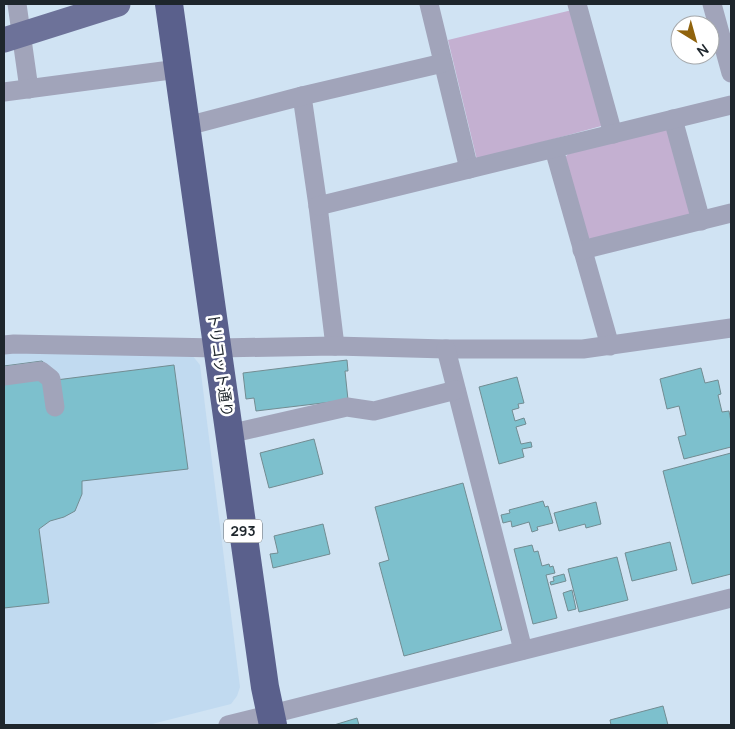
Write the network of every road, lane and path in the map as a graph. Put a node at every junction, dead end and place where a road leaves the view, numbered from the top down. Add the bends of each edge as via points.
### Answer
1 (17, 4) edge
2 (118, 4) edge
3 (169, 4) edge
4 (429, 4) edge
5 (577, 4) edge
6 (712, 4) edge
7 (13, 36) edge
8 (443, 63) junction
9 (178, 69) junction
10 (731, 73) edge
11 (29, 89) junction
12 (4, 92) edge
13 (302, 96) junction
14 (731, 105) edge
15 (673, 120) junction
16 (187, 126) junction
17 (613, 134) junction
18 (554, 149) junction
19 (469, 169) junction
20 (318, 206) junction
21 (731, 213) edge
22 (702, 221) junction
23 (582, 250) junction
24 (731, 328) edge
25 (4, 345) edge
26 (335, 346) junction
27 (610, 346) junction
28 (218, 348) junction
29 (446, 349) junction
30 (4, 376) edge
31 (456, 390) junction
32 (55, 407) dead end
33 (229, 434) junction
34 (731, 598) edge
35 (523, 650) junction
36 (272, 720) edge
37 (228, 725) edge

1 - 7 street
2 - 7 main road
3 - 9 highway, トリコット通り / 293
4 - 8 street
5 - 17 street
6 - 10 street
7 - 11 street
8 - 13 street
8 - 19 street
9 - 11 street
9 - 16 highway, トリコット通り / 293
11 - 12 street
13 - 16 street
13 - 20 street
14 - 15 street
15 - 17 street
15 - 22 street
16 - 28 highway, トリコット通り / 293
17 - 18 street
18 - 19 street
18 - 23 street
19 - 20 street
20 - 26 street
21 - 22 street
22 - 23 street
23 - 27 street
24 - 27 street
25 - 28 street
26 - 28 street
26 - 29 street
27 - 29 street via 584,349
28 - 33 highway, トリコット通り / 293
29 - 31 street
30 - 32 street via 41,371 51,379
31 - 33 street via 374,411 347,407
31 - 35 street
33 - 36 highway, トリコット通り / 293
34 - 35 street
35 - 36 street
36 - 37 street

